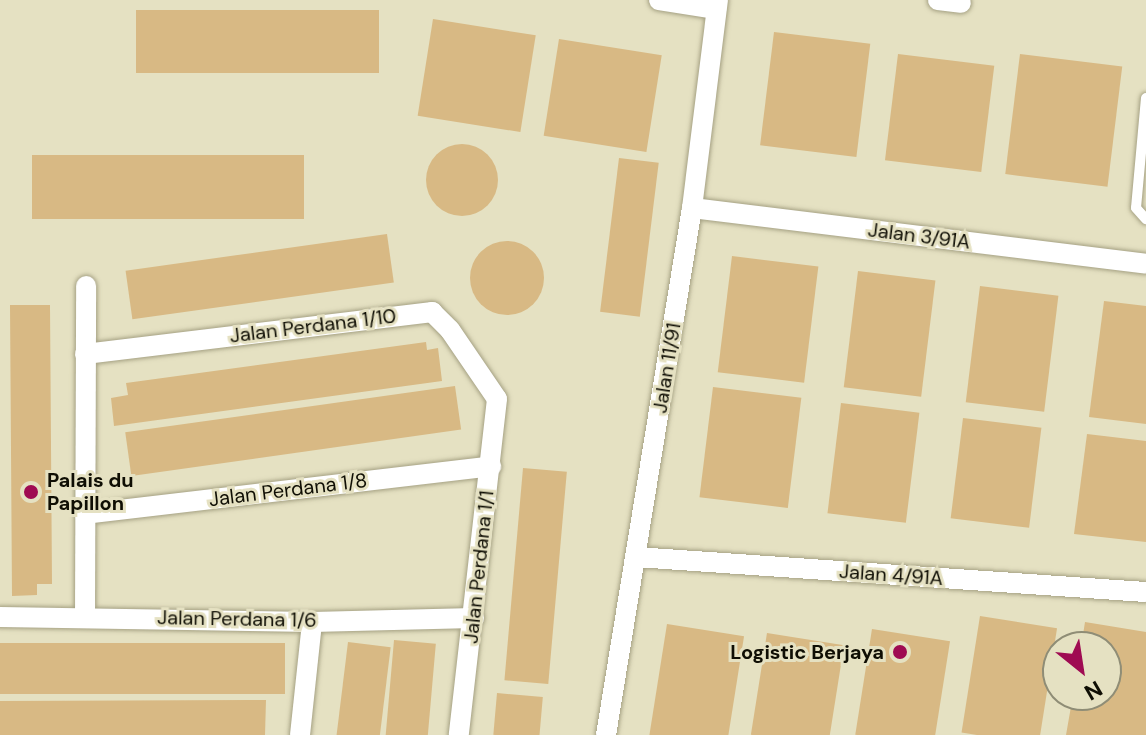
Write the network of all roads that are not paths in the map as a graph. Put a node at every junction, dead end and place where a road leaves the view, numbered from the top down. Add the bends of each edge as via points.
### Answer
1 (659, 0) edge
2 (938, 0) edge
3 (961, 3) dead end
4 (717, 5) edge
5 (1146, 98) edge
6 (1143, 162) edge
7 (692, 208) junction
8 (1146, 219) edge
9 (1146, 264) edge
10 (86, 286) dead end
11 (85, 354) junction
12 (497, 399) joint
13 (491, 466) junction
14 (85, 514) junction
15 (636, 557) junction
16 (1146, 592) edge
17 (85, 616) junction
18 (0, 617) edge
19 (474, 618) junction
20 (312, 622) junction
21 (300, 735) edge
22 (459, 735) edge
23 (606, 735) edge

1 - 4 street
2 - 3 street
4 - 7 street, Jalan 11/91
5 - 6 lane
6 - 8 lane via 1136,208
7 - 9 street, Jalan 3/91A
7 - 15 street, Jalan 11/91
10 - 11 street
11 - 12 street, Jalan Perdana 1/10 via 432,312 468,352
11 - 14 street
12 - 13 street, Jalan Perdana 1/1
13 - 14 street, Jalan Perdana 1/8
13 - 19 street, Jalan Perdana 1/1
14 - 17 street
15 - 16 street, Jalan 4/91A
15 - 23 street, Jalan 11/91
17 - 18 street, Jalan Perdana 1/6
17 - 20 street, Jalan Perdana 1/6
19 - 20 street, Jalan Perdana 1/6
19 - 22 street, Jalan Perdana 1/1
20 - 21 street

